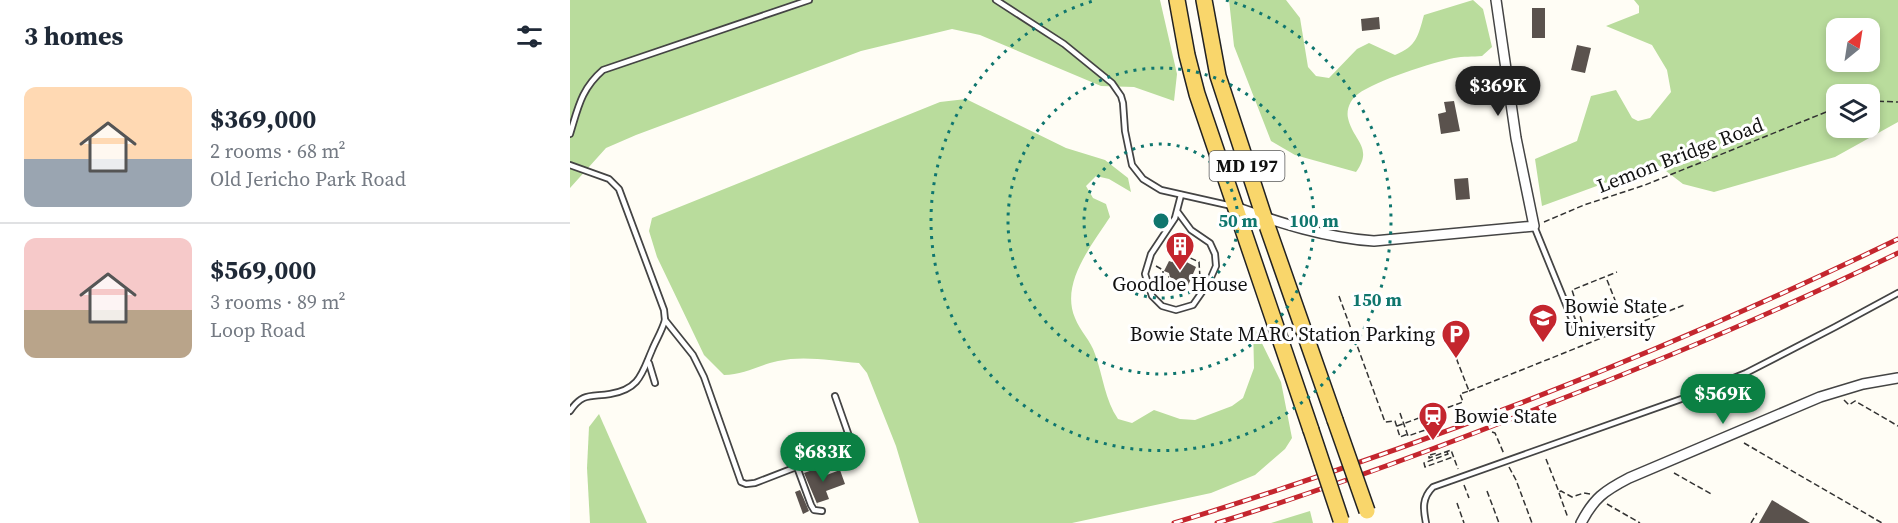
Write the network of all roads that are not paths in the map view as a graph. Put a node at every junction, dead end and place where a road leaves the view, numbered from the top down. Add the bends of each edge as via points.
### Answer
1 (809, 0) edge
2 (996, 0) edge
3 (1177, 0) edge
4 (1204, 0) edge
5 (1496, 0) edge
6 (570, 135) edge
7 (570, 165) edge
8 (1181, 195) junction
9 (1235, 207) junction
10 (1177, 212) junction
11 (1264, 217) junction
12 (1534, 226) junction
13 (1898, 292) edge
14 (665, 320) junction
15 (1579, 336) road end
16 (649, 361) junction
17 (1898, 378) edge
18 (655, 383) dead end
19 (835, 396) dead end
20 (570, 411) edge
21 (797, 467) junction
22 (822, 511) dead end
23 (1369, 517) edge
24 (1341, 521) edge
25 (1426, 523) edge
26 (1581, 523) edge

1 - 6 lane via 603,70 582,93
2 - 8 lane via 1105,75 1121,96 1128,148 1136,172 1161,190
3 - 9 main road, MD 197 via 1197,94
4 - 11 main road, MD 197 via 1218,76
5 - 12 street via 1516,138
7 - 14 lane via 609,179 619,189
8 - 9 lane
8 - 10 lane
9 - 11 street
9 - 24 main road, MD 197, bridge
10 - 10 lane via 1157,243 1144,274 1152,296 1162,306 1176,310 1193,305 1216,266 1210,243 1191,230
11 - 12 street via 1340,238 1374,241
11 - 23 main road, MD 197, bridge
12 - 15 lane
13 - 25 lane via 1746,373 1433,487 1426,494 1423,508
14 - 16 lane
14 - 21 lane via 699,367 741,482 755,483
16 - 18 lane
16 - 20 lane via 640,378 629,387 612,394 585,397
17 - 26 street via 1820,397 1629,478 1602,493
19 - 21 lane via 849,436 848,447
21 - 22 lane via 811,505

